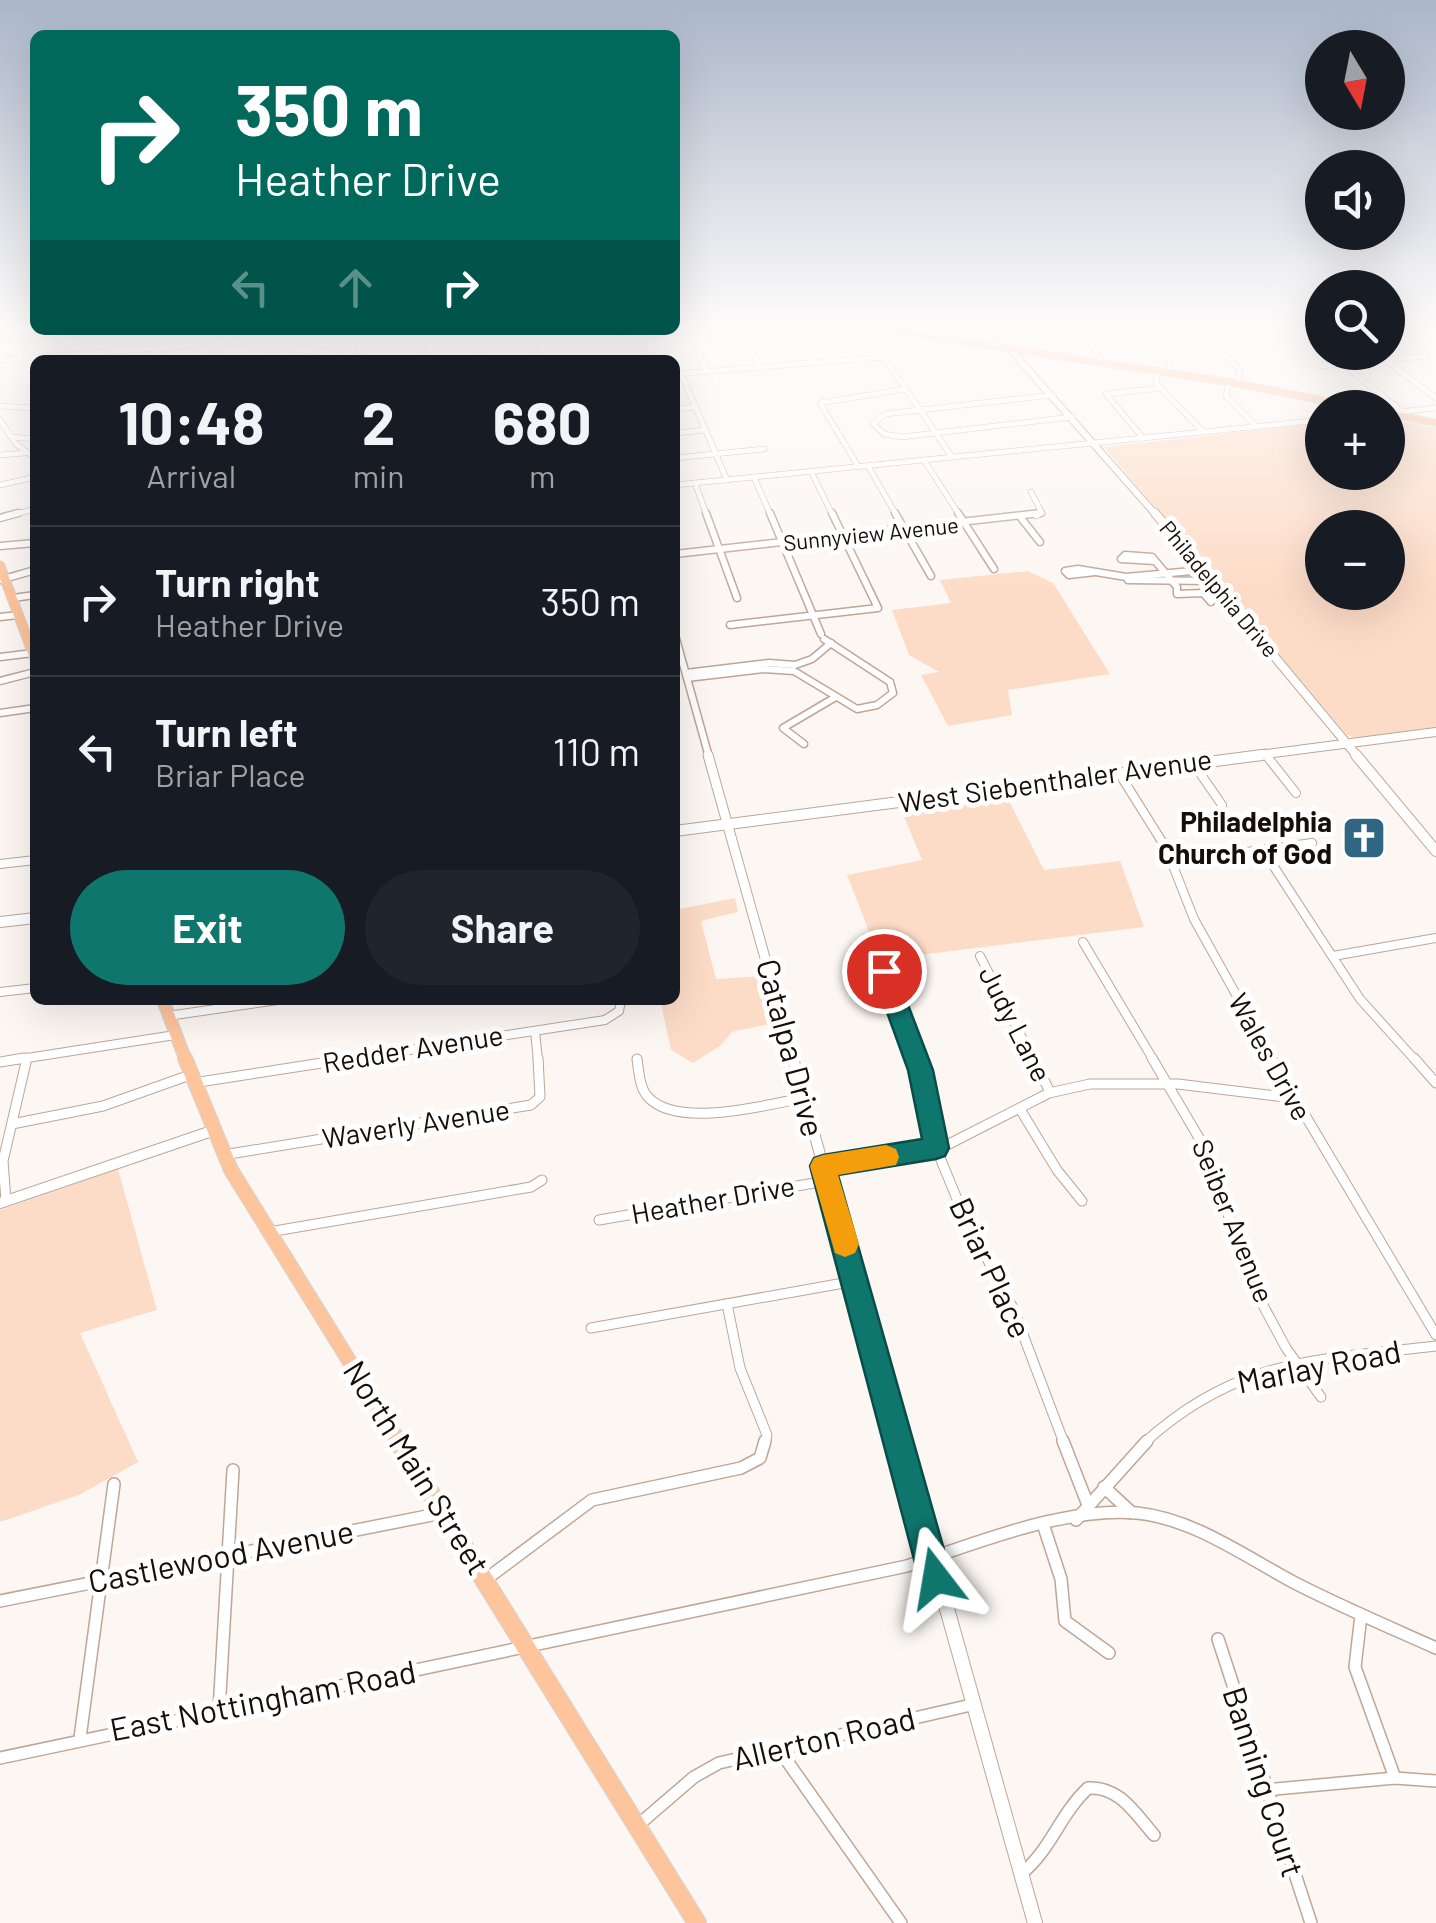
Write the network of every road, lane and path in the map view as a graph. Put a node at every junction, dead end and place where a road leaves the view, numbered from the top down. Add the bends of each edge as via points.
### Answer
1 (698, 413) edge
2 (825, 413) edge
3 (905, 413) edge
4 (920, 413) edge
5 (1068, 413) edge
6 (1122, 413) edge
7 (1185, 413) edge
8 (1243, 413) edge
9 (1408, 413) edge
10 (1072, 417) junction
11 (1405, 417) edge
12 (1417, 419) junction
13 (0, 420) edge
14 (1305, 422) edge
15 (1436, 423) edge
16 (1257, 427) junction
17 (706, 430) junction
18 (680, 432) edge
19 (1203, 432) junction
20 (935, 434) junction
21 (11, 436) junction
22 (1143, 438) junction
23 (30, 440) edge
24 (30, 440) edge
25 (1095, 443) junction
26 (18, 446) junction
27 (764, 450) dead end
28 (26, 453) junction
29 (716, 454) junction
30 (30, 455) edge
31 (0, 456) edge
32 (680, 458) edge
33 (952, 458) junction
34 (924, 460) junction
35 (858, 466) junction
36 (868, 466) junction
37 (811, 471) junction
38 (754, 477) junction
39 (30, 478) edge
40 (727, 480) junction
41 (695, 483) junction
42 (680, 484) edge
43 (0, 485) edge
44 (1031, 492) dead end
45 (30, 510) edge
46 (0, 518) edge
47 (1022, 518) junction
48 (965, 524) junction
49 (905, 530) junction
50 (844, 537) junction
51 (1040, 542) dead end
52 (30, 543) edge
53 (782, 543) junction
54 (0, 546) edge
55 (720, 550) junction
56 (680, 554) edge
57 (1155, 560) junction
58 (0, 566) edge
59 (994, 569) dead end
60 (1203, 570) junction
61 (30, 571) edge
62 (1095, 572) dead end
63 (1166, 573) junction
64 (931, 576) dead end
65 (1119, 576) junction
66 (2, 579) edge
67 (1174, 582) junction
68 (1213, 582) junction
69 (30, 596) edge
70 (13, 598) junction
71 (737, 598) dead end
72 (1210, 602) dead end
73 (18, 615) junction
74 (813, 616) junction
75 (0, 617) edge
76 (730, 625) dead end
77 (30, 633) edge
78 (825, 638) junction
79 (680, 653) edge
80 (0, 656) edge
81 (30, 656) edge
82 (794, 668) junction
83 (30, 673) edge
84 (686, 675) junction
85 (0, 681) edge
86 (834, 698) junction
87 (30, 709) edge
88 (0, 713) edge
89 (1436, 732) edge
90 (1348, 743) junction
91 (804, 744) dead end
92 (1266, 753) junction
93 (1193, 763) junction
94 (1119, 773) junction
95 (1296, 793) dead end
96 (1222, 805) dead end
97 (728, 824) junction
98 (680, 831) edge
99 (1312, 843) dead end
100 (1263, 850) junction
101 (1436, 851) edge
102 (30, 861) edge
103 (1173, 862) junction
104 (0, 864) edge
105 (30, 919) edge
106 (0, 922) edge
107 (1436, 938) edge
108 (1083, 942) dead end
109 (980, 956) dead end
110 (1333, 956) junction
111 (884, 971) dead end
112 (30, 989) edge
113 (0, 992) edge
114 (165, 1005) edge
115 (243, 1005) edge
116 (620, 1005) edge
117 (168, 1016) junction
118 (535, 1031) junction
119 (176, 1035) junction
120 (27, 1058) junction
121 (637, 1059) dead end
122 (0, 1062) edge
123 (192, 1079) junction
124 (1436, 1083) edge
125 (1168, 1084) junction
126 (1050, 1092) junction
127 (803, 1098) junction
128 (1293, 1098) junction
129 (1020, 1108) junction
130 (12, 1124) junction
131 (212, 1130) junction
132 (936, 1148) junction
133 (223, 1155) junction
134 (823, 1166) junction
135 (542, 1180) dead end
136 (826, 1181) junction
137 (1082, 1201) dead end
138 (3, 1202) edge
139 (599, 1220) dead end
140 (269, 1232) junction
141 (856, 1281) junction
142 (727, 1304) junction
143 (591, 1328) dead end
144 (1436, 1335) edge
145 (1436, 1346) edge
146 (1297, 1365) junction
147 (1321, 1397) dead end
148 (233, 1470) dead end
149 (114, 1484) dead end
150 (1104, 1487) junction
151 (1088, 1505) junction
152 (442, 1513) junction
153 (1132, 1513) junction
154 (1076, 1520) junction
155 (1044, 1527) junction
156 (930, 1557) junction
157 (230, 1558) junction
158 (102, 1578) junction
159 (485, 1580) junction
160 (0, 1601) edge
161 (1361, 1615) junction
162 (1218, 1639) dead end
163 (526, 1646) junction
164 (1436, 1648) edge
165 (1109, 1654) dead end
166 (972, 1705) junction
167 (219, 1710) junction
168 (80, 1738) junction
169 (780, 1750) junction
170 (0, 1758) edge
171 (1395, 1778) junction
172 (1436, 1781) edge
173 (1265, 1790) junction
174 (637, 1826) junction
175 (1154, 1835) dead end
176 (1021, 1874) junction
177 (697, 1923) edge
178 (900, 1923) edge
179 (1035, 1923) edge
180 (1311, 1923) edge

1 - 17 street
2 - 35 street
3 - 20 street via 880,416 873,426 894,436
4 - 20 street
5 - 10 main road, Philadelphia Drive
6 - 22 street
7 - 19 street
8 - 16 street
9 - 12 main road
10 - 20 street
10 - 25 main road, Philadelphia Drive
11 - 12 main road
12 - 15 main road
13 - 21 street
14 - 16 street
16 - 19 street
17 - 18 street
17 - 29 street
19 - 22 street
20 - 33 street
21 - 23 street
21 - 26 street
22 - 25 street
24 - 26 street
25 - 33 street
25 - 60 main road, Philadelphia Drive
26 - 28 street
27 - 29 street
28 - 30 street
28 - 31 street
29 - 32 street
29 - 40 street
33 - 34 street
34 - 36 street
34 - 48 street
35 - 36 street
35 - 37 street
36 - 49 street
37 - 38 street
37 - 50 street
38 - 40 street
38 - 53 street
39 - 43 street
40 - 41 street
41 - 42 street
41 - 55 street
44 - 47 street via 1042,512
45 - 46 street
47 - 48 street, Sunnyview Avenue
47 - 51 street
48 - 49 street, Sunnyview Avenue
48 - 59 street
49 - 50 street, Sunnyview Avenue
49 - 64 street
50 - 53 street, Sunnyview Avenue
50 - 74 street via 878,608
52 - 54 street
53 - 55 street, Sunnyview Avenue
53 - 74 street
55 - 56 street, Sunnyview Avenue
55 - 71 street
57 - 57 street via 1147,555 1122,559 1136,562
57 - 63 street
58 - 66 main road
60 - 63 street
60 - 68 main road, Philadelphia Drive
61 - 66 street
62 - 65 street
63 - 65 street
63 - 67 street
65 - 67 street
66 - 70 main road
67 - 68 street
67 - 72 street via 1177,594 1203,592
68 - 90 main road, Philadelphia Drive
69 - 70 street
70 - 73 main road
73 - 75 street
73 - 77 main road
74 - 76 street
74 - 78 street
78 - 82 street via 812,659
78 - 86 street via 894,688 869,708 854,709
79 - 84 street, Catalpa Drive
80 - 81 street
82 - 84 street
82 - 86 street
83 - 85 street
84 - 97 street, Catalpa Drive
86 - 91 street via 783,728
87 - 88 street
89 - 90 main road, West Siebenthaler Avenue
90 - 92 main road, West Siebenthaler Avenue
90 - 101 main road, Philadelphia Drive
92 - 93 main road, West Siebenthaler Avenue
92 - 95 street
93 - 94 main road, West Siebenthaler Avenue
93 - 96 street
94 - 97 main road, West Siebenthaler Avenue
94 - 103 street, Wales Drive
97 - 98 main road, West Siebenthaler Avenue
97 - 127 street, Catalpa Drive
99 - 100 street
100 - 103 street
100 - 110 street
102 - 104 street
103 - 128 street, Wales Drive via 1194,919
105 - 106 main road
107 - 110 street
108 - 125 street, Seiber Avenue
109 - 126 street, Judy Lane
110 - 124 street via 1363,1002
111 - 132 street, Briar Place via 920,1070
112 - 113 street
114 - 117 main road, North Main Street
115 - 117 street
116 - 118 street, Redder Avenue via 608,1019
117 - 119 main road, North Main Street
118 - 123 street, Redder Avenue
118 - 133 street, Waverly Avenue via 542,1089 531,1104
119 - 120 street
119 - 123 main road, North Main Street
120 - 122 street
120 - 130 street
121 - 127 street via 645,1093 668,1109 717,1111
123 - 130 street, Redder Avenue
123 - 131 main road, North Main Street
125 - 126 street, Heather Drive
125 - 128 street, Heather Drive
125 - 146 street, Seiber Avenue via 1208,1155 1242,1257
126 - 129 street, Heather Drive
127 - 134 street, Catalpa Drive
128 - 144 street, Wales Drive
129 - 132 street, Heather Drive via 978,1134
129 - 137 street
130 - 138 street
131 - 133 main road, North Main Street
131 - 138 street
132 - 134 street, Heather Drive
132 - 151 street, Briar Place via 1013,1308
133 - 140 main road, North Main Street
134 - 136 street, Catalpa Drive
135 - 140 street
136 - 139 street, Heather Drive
136 - 141 street, Catalpa Drive
140 - 152 main road, North Main Street
141 - 142 street
141 - 156 street, Catalpa Drive
142 - 143 street
142 - 159 street via 740,1368 768,1435 760,1458 741,1468 592,1500
145 - 146 street, Marlay Road
146 - 147 street, Seiber Avenue
146 - 150 street, Marlay Road via 1210,1392 1138,1449
148 - 157 street
149 - 158 street
150 - 151 street, Marlay Road
150 - 153 street
151 - 154 street, Marlay Road
152 - 157 street, Castlewood Avenue
152 - 159 main road, North Main Street
153 - 154 street, East Nottingham Road
153 - 161 street via 1183,1526
154 - 155 street, East Nottingham Road
155 - 156 street, East Nottingham Road
155 - 165 street via 1061,1579 1061,1623
156 - 163 street, East Nottingham Road
156 - 166 street, Catalpa Drive
157 - 158 street, Castlewood Avenue
157 - 167 street
158 - 160 street, Castlewood Avenue
158 - 168 street
159 - 163 main road, North Main Street
161 - 164 street
161 - 171 street via 1355,1667
162 - 173 street, Banning Court
163 - 167 street, East Nottingham Road
163 - 174 main road, North Main Street
166 - 169 street, Allerton Road
166 - 176 street, Catalpa Drive
167 - 168 street, East Nottingham Road
168 - 170 street, East Nottingham Road
169 - 174 street, Allerton Road via 701,1772
169 - 178 street
171 - 172 street
171 - 173 street
173 - 180 street, Banning Court
174 - 177 main road, North Main Street
175 - 176 street via 1120,1796 1086,1789 1074,1798 1040,1859
176 - 179 street, Catalpa Drive

